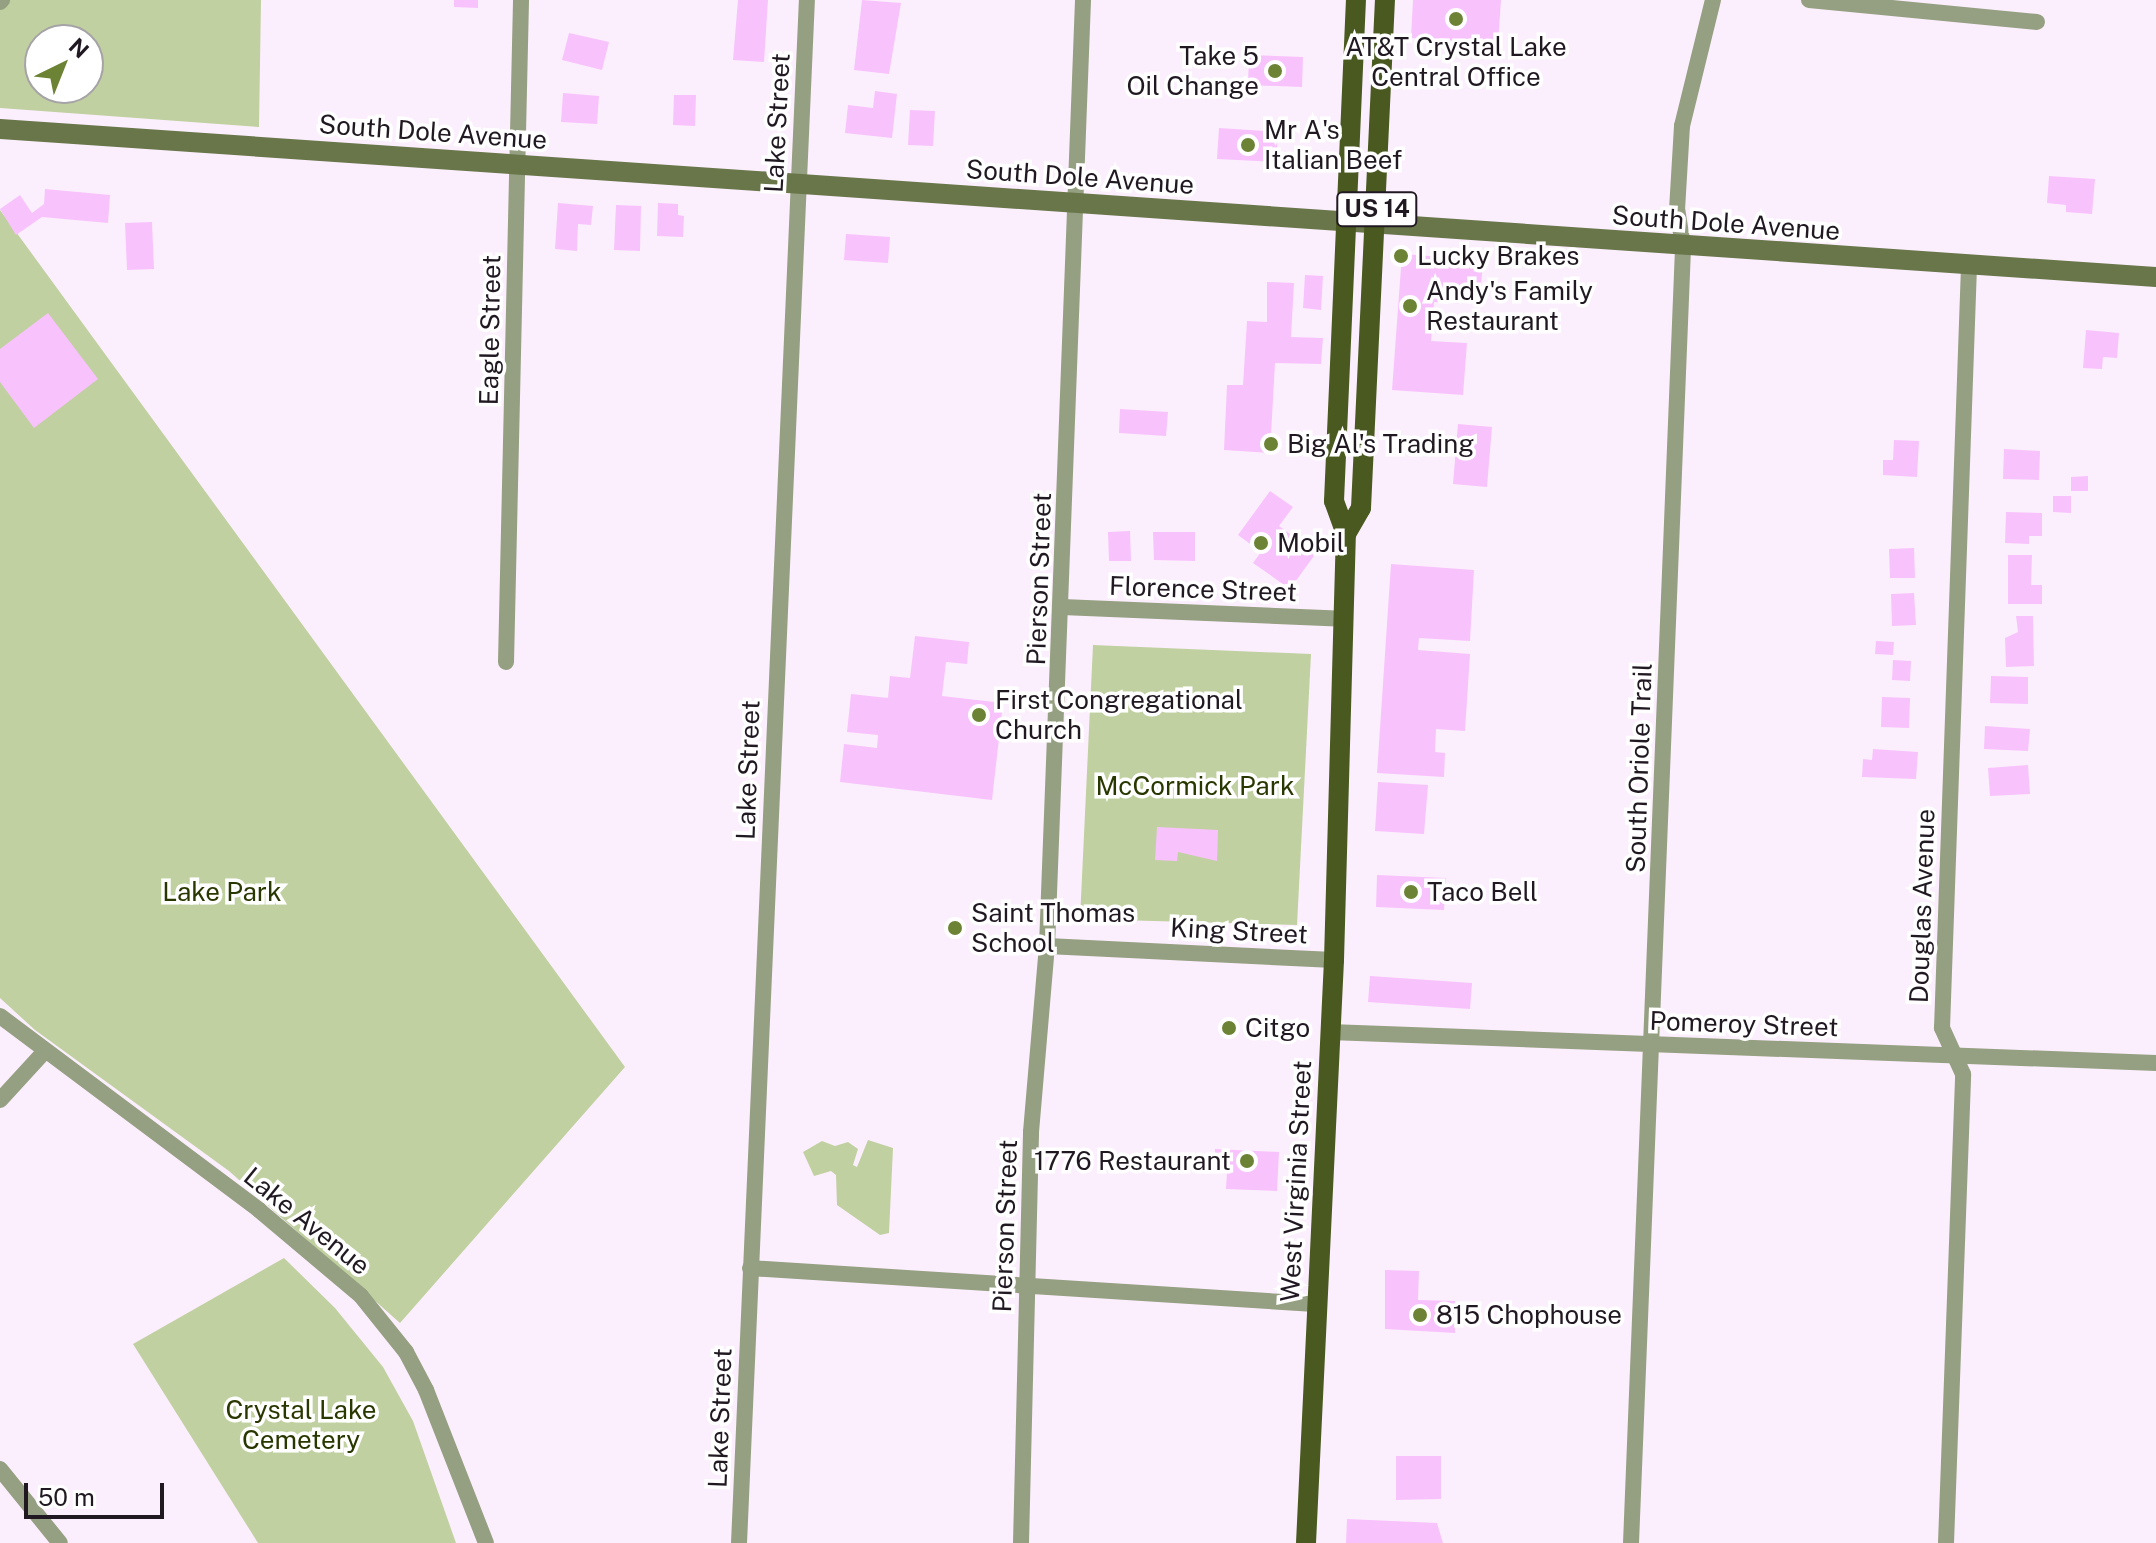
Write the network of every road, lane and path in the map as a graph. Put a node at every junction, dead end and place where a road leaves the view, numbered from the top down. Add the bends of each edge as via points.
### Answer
1 (521, 0) edge
2 (807, 0) edge
3 (1083, 0) edge
4 (1713, 0) edge
5 (1809, 0) edge
6 (1352, 1) edge
7 (1385, 4) edge
8 (2037, 22) dead end
9 (0, 129) edge
10 (518, 163) junction
11 (798, 185) junction
12 (1078, 202) junction
13 (1346, 225) junction
14 (1376, 226) junction
15 (1683, 246) junction
16 (1969, 267) junction
17 (2156, 277) edge
18 (1339, 410) junction
19 (1368, 412) junction
20 (1346, 534) junction
21 (1062, 607) junction
22 (1343, 619) junction
23 (506, 662) dead end
24 (1047, 946) junction
25 (1334, 960) junction
26 (0, 1016) edge
27 (1330, 1032) junction
28 (1653, 1045) junction
29 (45, 1051) junction
30 (1952, 1054) junction
31 (2156, 1063) edge
32 (0, 1100) edge
33 (750, 1268) junction
34 (1026, 1288) junction
35 (1315, 1304) junction
36 (0, 1469) edge
37 (58, 1542) edge
38 (486, 1543) edge
39 (739, 1543) edge
40 (1021, 1543) edge
41 (1306, 1543) edge
42 (1631, 1543) edge
43 (1946, 1543) edge

1 - 10 street, Eagle Street
2 - 11 street, Lake Street
3 - 12 street, Pierson Street
4 - 15 street, South Oriole Trail via 1682,126 1677,210
5 - 8 street
6 - 13 main road, West Virginia Street / US 14
7 - 14 main road, West Virginia Street / US 14
9 - 10 street, South Dole Avenue
10 - 11 street, South Dole Avenue
10 - 23 street, Eagle Street
11 - 12 street, South Dole Avenue
11 - 33 street, Lake Street
12 - 13 street, South Dole Avenue
12 - 21 street, Pierson Street
13 - 14 street, South Dole Avenue
13 - 18 main road, West Virginia Street / US 14
14 - 15 street, South Dole Avenue
14 - 19 main road, West Virginia Street / US 14
15 - 16 street, South Dole Avenue
15 - 28 street, South Oriole Trail
16 - 17 street, South Dole Avenue
16 - 30 street, Douglas Avenue via 1942,1028
18 - 19 main road
18 - 20 main road, West Virginia Street / US 14 via 1334,501
19 - 20 main road, West Virginia Street / US 14 via 1361,508
20 - 22 main road, West Virginia Street / US 14
21 - 22 street, Florence Street
21 - 24 street, Pierson Street
22 - 25 main road, West Virginia Street / US 14
24 - 25 street, King Street
24 - 34 street, Pierson Street via 1031,1132
25 - 27 main road, West Virginia Street / US 14
26 - 29 street, Lake Avenue
27 - 28 street, Pomeroy Street
27 - 35 main road, West Virginia Street / US 14
28 - 30 street, Pomeroy Street
28 - 42 street, South Oriole Trail
29 - 32 street
29 - 38 street, Lake Avenue via 259,1210 361,1296 406,1352 426,1390
30 - 31 street, Pomeroy Street
30 - 43 street, Douglas Avenue via 1963,1074
33 - 34 street
33 - 39 street, Lake Street
34 - 35 street
34 - 40 street, Pierson Street
35 - 41 main road, West Virginia Street / US 14
36 - 37 street

